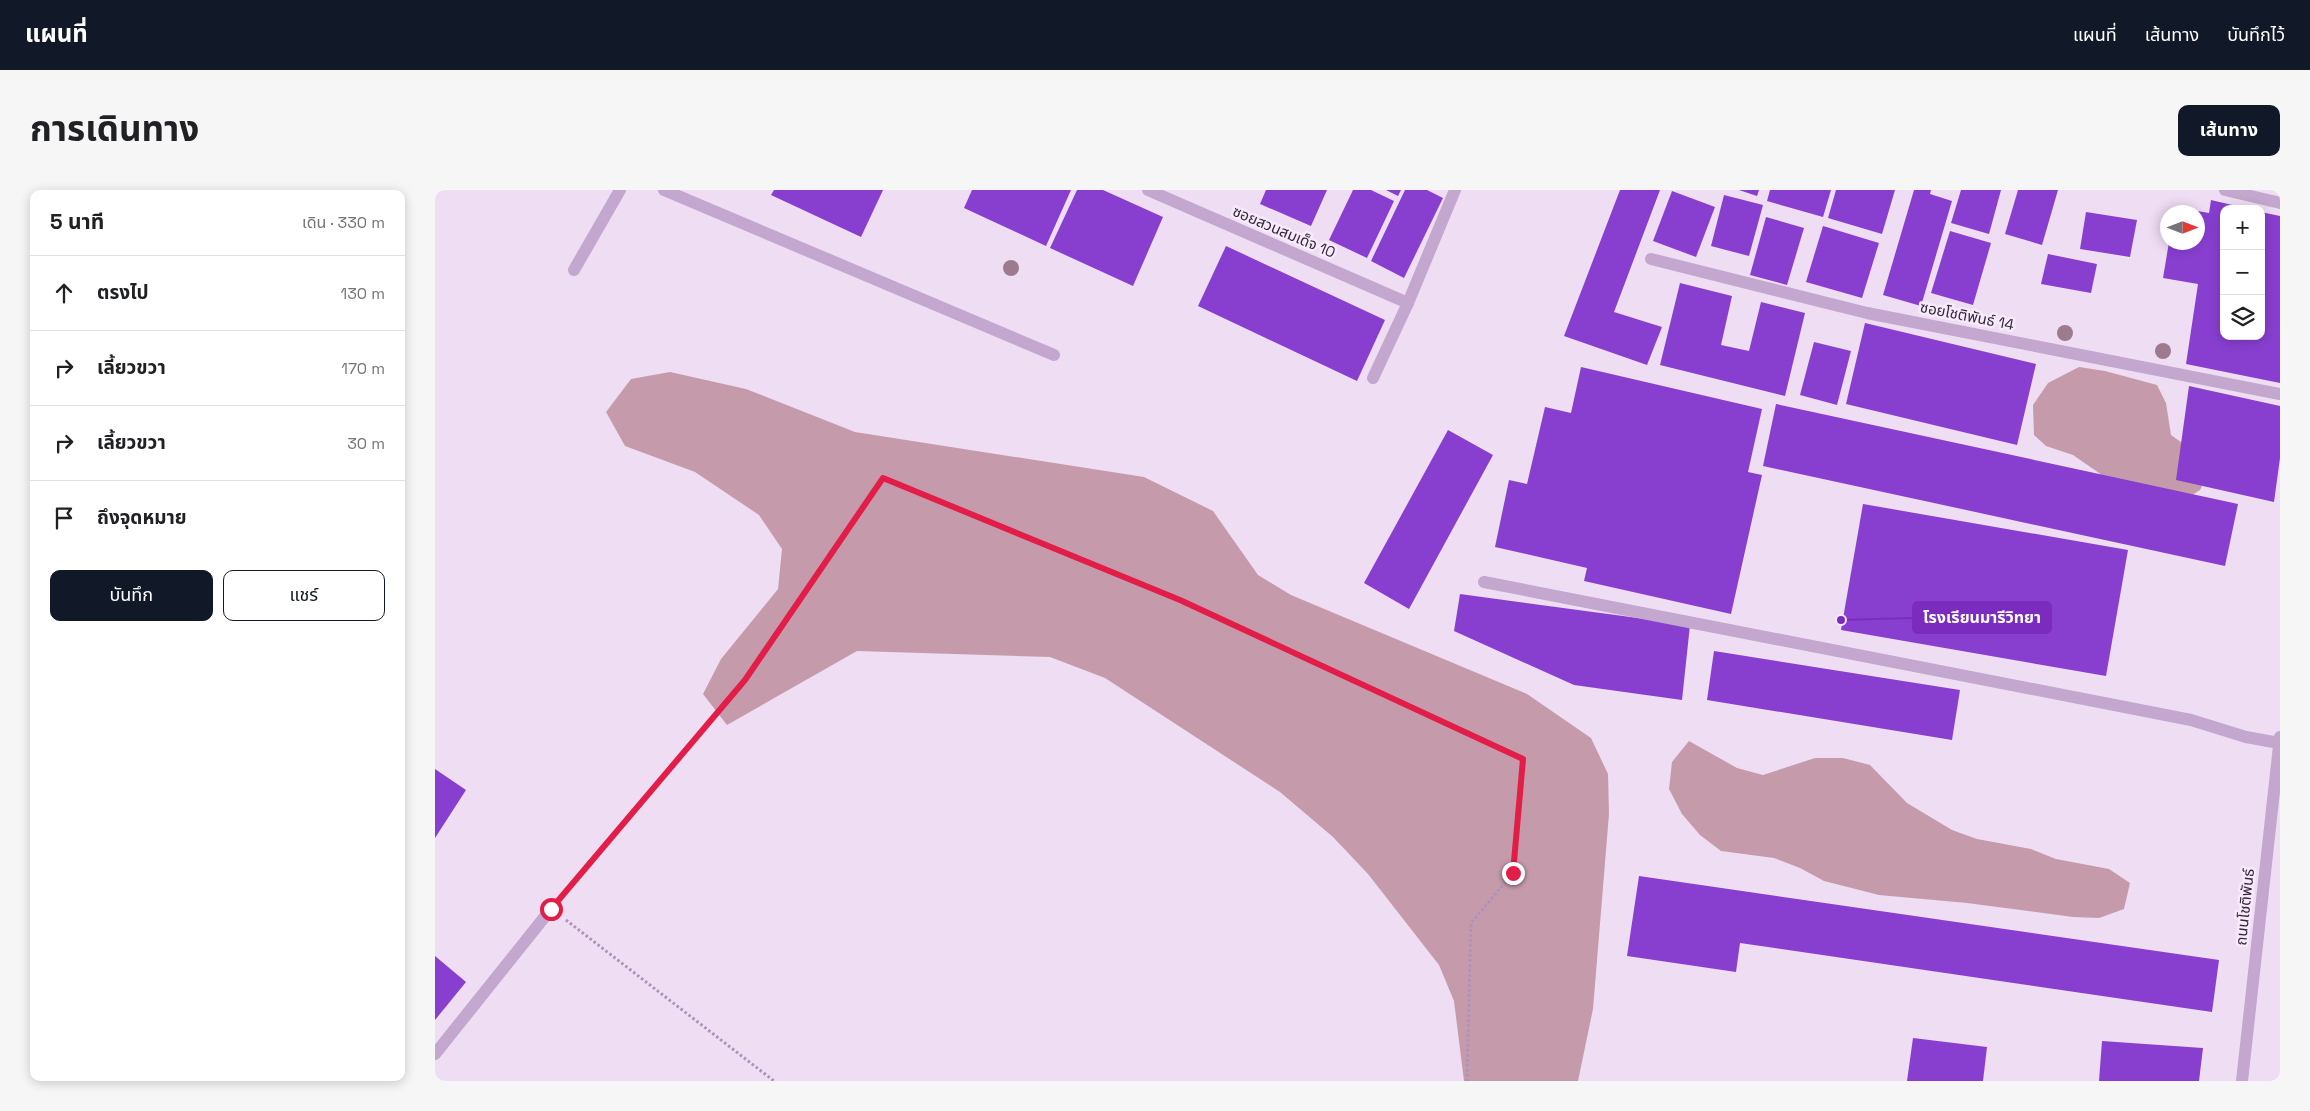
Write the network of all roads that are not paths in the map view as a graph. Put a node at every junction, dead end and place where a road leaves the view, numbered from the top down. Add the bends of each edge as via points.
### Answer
1 (620, 190) edge
2 (664, 190) edge
3 (1148, 190) edge
4 (1455, 190) edge
5 (2225, 190) edge
6 (2280, 203) edge
7 (1651, 259) dead end
8 (574, 270) dead end
9 (1408, 303) junction
10 (1054, 356) dead end
11 (1373, 378) dead end
12 (2280, 394) edge
13 (1483, 582) dead end
14 (2280, 740) edge
15 (2278, 779) edge
16 (551, 909) road end
17 (435, 1054) edge
18 (2242, 1081) edge

1 - 8 street
2 - 10 street
3 - 9 street, ซอยสวนสมเด็จ 10
4 - 9 street
5 - 6 street
7 - 12 street, ซอยโชติพันธ์ 14 via 1867,313
9 - 11 street
13 - 14 street via 2191,720 2246,737
14 - 15 street, ถนนโชติพันธ์
15 - 18 street, ถนนโชติพันธ์
16 - 17 street

